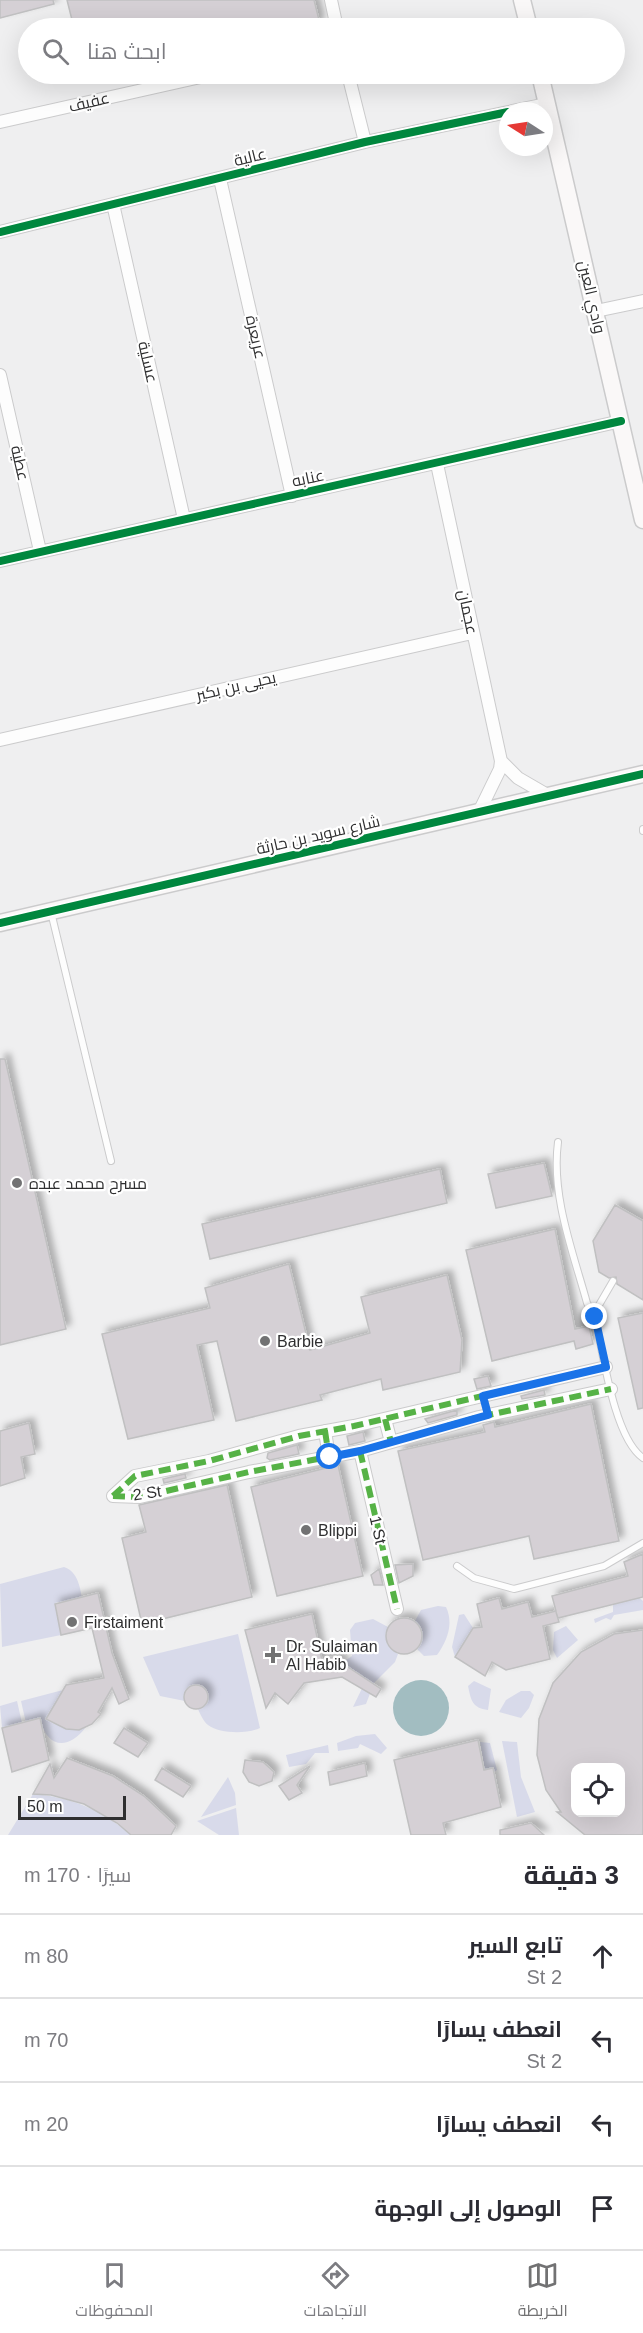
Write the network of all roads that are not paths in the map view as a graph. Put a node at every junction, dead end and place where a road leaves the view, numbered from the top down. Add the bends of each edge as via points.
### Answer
1 (331, 0) edge
2 (522, 0) edge
3 (335, 18) edge
4 (526, 18) edge
5 (170, 84) edge
6 (350, 84) edge
7 (542, 84) edge
8 (547, 102) edge
9 (499, 113) edge
10 (0, 123) edge
11 (553, 129) edge
12 (365, 142) junction
13 (220, 178) junction
14 (113, 204) junction
15 (0, 232) edge
16 (643, 301) edge
17 (596, 311) junction
18 (1, 380) edge
19 (621, 421) junction
20 (437, 464) junction
21 (292, 496) junction
22 (184, 519) junction
23 (643, 520) edge
24 (40, 551) junction
25 (0, 561) edge
26 (472, 633) junction
27 (0, 740) edge
28 (501, 761) junction
29 (643, 774) edge
30 (549, 796) junction
31 (478, 812) junction
32 (51, 911) junction
33 (0, 923) edge
34 (558, 1142) dead end
35 (111, 1161) dead end
36 (613, 1281) dead end
37 (595, 1317) junction
38 (606, 1367) junction
39 (611, 1389) junction
40 (483, 1396) junction
41 (488, 1415) junction
42 (385, 1419) junction
43 (325, 1431) junction
44 (391, 1442) junction
45 (360, 1451) junction
46 (222, 1457) junction
47 (330, 1457) junction
48 (643, 1458) edge
49 (227, 1477) junction
50 (643, 1543) edge
51 (457, 1566) dead end
52 (397, 1609) dead end

1 - 3 street
2 - 4 street
5 - 10 street, عفيف
6 - 12 street
7 - 8 street, وادي العين
9 - 12 street, عالية
11 - 17 street, وادي العين
12 - 13 street, عالية
13 - 14 street, عالية
13 - 21 street, عريعرة
14 - 15 street, عالية
14 - 22 street, عسلية
16 - 17 street
17 - 19 street, وادي العين
18 - 24 street, عطية
19 - 20 street, عنابه
19 - 23 street, وادي العين
20 - 21 street, عنابه
20 - 26 street, عجمان
21 - 22 street, عنابه
22 - 24 street, عنابه
24 - 25 street, عنابه
26 - 27 street, يحيى بن بكير
26 - 28 street, عجمان
28 - 30 street via 518,778
28 - 31 street
29 - 30 street, شارع سويد بن حارثة
30 - 31 street, شارع سويد بن حارثة
31 - 32 street, شارع سويد بن حارثة
32 - 33 street, شارع سويد بن حارثة
32 - 35 lane
34 - 37 lane via 556,1177 560,1198 587,1303
36 - 37 lane
37 - 38 lane
38 - 39 lane
38 - 40 street, 2 St
39 - 41 street, 2 St
39 - 48 lane via 624,1437
40 - 41 street
40 - 42 street, 2 St
41 - 44 street, 2 St
42 - 43 street, 2 St
42 - 44 street
43 - 46 street, 2 St
43 - 47 street
44 - 45 street, 2 St
45 - 47 street, 2 St
45 - 52 street, 1 St
46 - 49 street
46 - 49 street, 2 St via 135,1476 113,1496 140,1497
47 - 49 street, 2 St
50 - 51 lane via 604,1566 514,1589 474,1578

